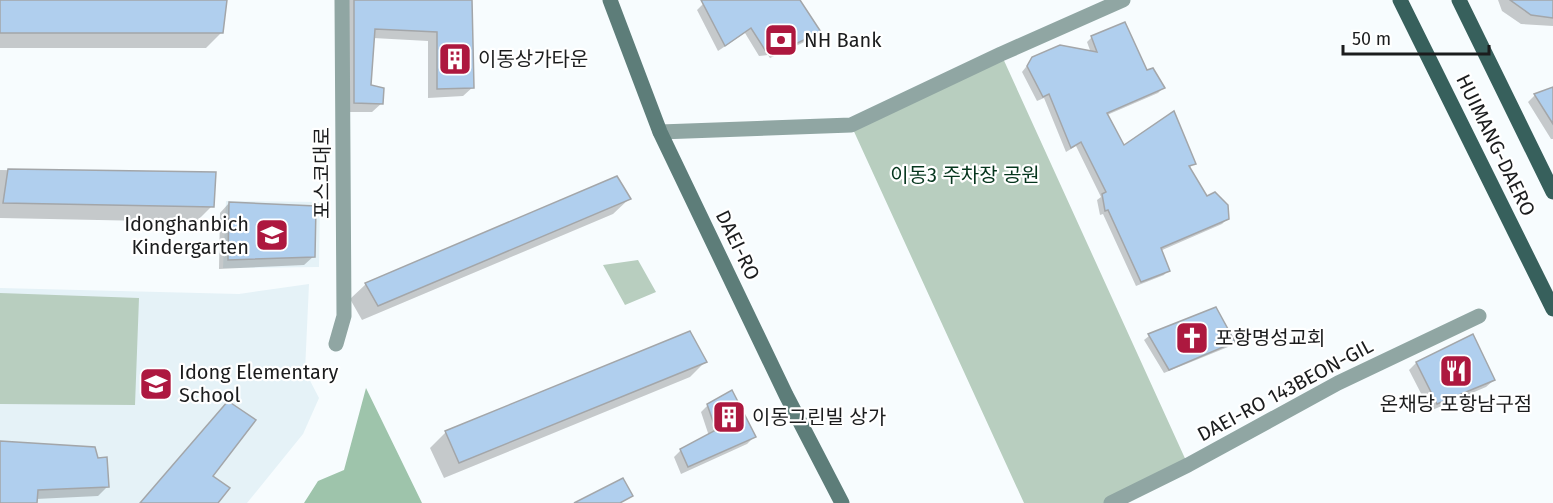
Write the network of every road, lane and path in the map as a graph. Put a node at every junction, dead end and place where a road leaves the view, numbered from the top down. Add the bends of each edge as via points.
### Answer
1 (342, 0) edge
2 (610, 0) edge
3 (1123, 0) edge
4 (1400, 0) edge
5 (1459, 0) edge
6 (660, 132) junction
7 (1553, 192) edge
8 (1553, 309) edge
9 (1479, 316) dead end
10 (336, 344) dead end
11 (842, 503) edge
12 (1111, 503) edge

1 - 10 street, 포스코대로 via 344,316
2 - 6 street, DAEI-RO
3 - 6 street via 851,125
4 - 8 main road, HUIMANG-DAERO
5 - 7 main road, HUIMANG-DAERO
6 - 11 street, DAEI-RO
9 - 12 street, DAEI-RO 143BEON-GIL via 1338,383

